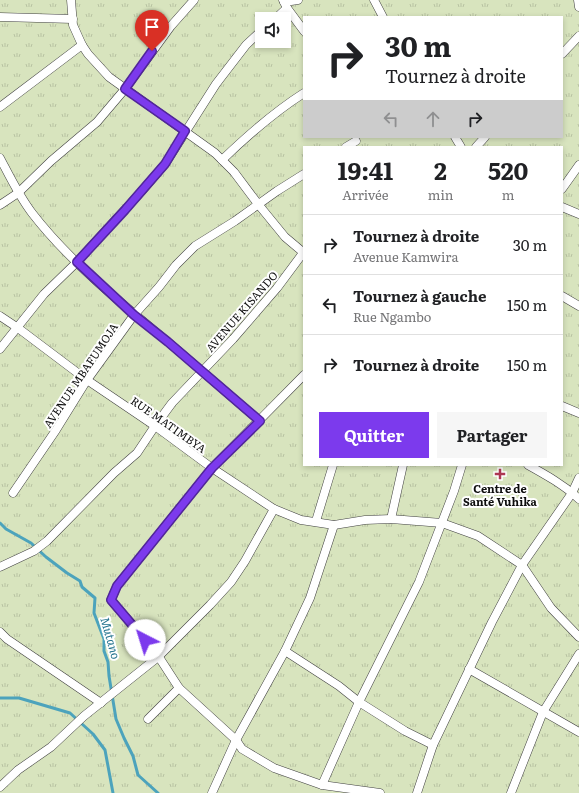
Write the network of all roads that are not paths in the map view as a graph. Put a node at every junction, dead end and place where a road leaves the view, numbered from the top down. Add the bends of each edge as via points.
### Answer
1 (71, 0) edge
2 (194, 0) edge
3 (298, 0) edge
4 (374, 0) edge
5 (578, 0) edge
6 (285, 3) edge
7 (579, 8) edge
8 (279, 12) edge
9 (382, 16) edge
10 (0, 17) edge
11 (73, 19) junction
12 (303, 30) edge
13 (579, 36) edge
14 (255, 37) edge
15 (82, 45) junction
16 (563, 53) edge
17 (125, 89) junction
18 (303, 94) edge
19 (0, 107) edge
20 (185, 131) junction
21 (484, 138) edge
22 (477, 146) edge
23 (0, 158) edge
24 (222, 160) junction
25 (579, 165) edge
26 (303, 175) edge
27 (563, 189) edge
28 (18, 192) junction
29 (258, 204) junction
30 (0, 205) edge
31 (563, 207) edge
32 (579, 214) edge
33 (303, 252) edge
34 (303, 254) edge
35 (77, 262) junction
36 (563, 297) edge
37 (579, 306) edge
38 (134, 315) junction
39 (0, 316) edge
40 (18, 328) junction
41 (0, 349) edge
42 (202, 371) junction
43 (303, 376) edge
44 (87, 380) junction
45 (563, 406) edge
46 (579, 413) edge
47 (260, 421) junction
48 (154, 426) junction
49 (333, 466) edge
50 (403, 466) edge
51 (462, 466) edge
52 (530, 466) edge
53 (212, 468) junction
54 (579, 478) edge
55 (13, 493) dead end
56 (572, 493) junction
57 (579, 499) edge
58 (274, 509) junction
59 (391, 519) junction
60 (316, 521) junction
61 (442, 523) junction
62 (334, 525) junction
63 (522, 565) junction
64 (0, 567) edge
65 (0, 632) edge
66 (579, 637) edge
67 (285, 651) junction
68 (579, 654) edge
69 (158, 657) junction
70 (468, 669) junction
71 (179, 688) junction
72 (359, 702) junction
73 (101, 703) junction
74 (543, 712) junction
75 (148, 719) dead end
76 (579, 732) edge
77 (236, 740) junction
78 (433, 745) junction
79 (322, 785) junction
80 (0, 787) edge
81 (212, 793) edge
82 (380, 793) edge
83 (417, 793) edge
84 (511, 793) edge

1 - 11 street
2 - 17 street via 171,26
3 - 6 street
4 - 9 street
5 - 7 street
6 - 8 street
6 - 12 street
10 - 11 street
11 - 15 street
13 - 16 street
14 - 20 street via 216,84
15 - 17 street via 109,77
15 - 19 street
17 - 20 street
17 - 28 street via 97,122
18 - 24 street via 273,114
20 - 24 street
20 - 35 street via 165,164
21 - 22 street
23 - 28 street
24 - 29 street
25 - 27 street
26 - 29 street, AVENUE MBAFUMOJA
28 - 30 street
28 - 35 street via 49,234
29 - 33 street via 285,237
29 - 38 street, AVENUE MBAFUMOJA via 195,246
31 - 32 street
34 - 42 street, AVENUE KISANDO via 248,322
35 - 38 street
35 - 40 street via 44,294
36 - 37 street
38 - 42 street
38 - 44 street, AVENUE MBAFUMOJA
39 - 40 street, RUE MATIMBYA
40 - 41 street
40 - 44 street, RUE MATIMBYA
42 - 47 street
42 - 48 street, AVENUE KISANDO
43 - 47 street
44 - 48 street, RUE MATIMBYA
44 - 55 street, AVENUE MBAFUMOJA
45 - 46 street
47 - 53 street
48 - 53 street, RUE MATIMBYA
48 - 64 street, AVENUE KISANDO via 137,452 47,541
49 - 60 street
50 - 59 street
51 - 61 street
52 - 56 street
53 - 58 street, RUE MATIMBYA
53 - 69 street via 117,586 111,600
54 - 56 street
56 - 57 street
56 - 63 street
58 - 60 street, RUE MATIMBYA via 302,520
58 - 69 street via 231,582
59 - 61 street, RUE MATIMBYA
59 - 62 street, RUE MATIMBYA
60 - 62 street, RUE MATIMBYA
61 - 63 street, RUE MATIMBYA via 478,536
61 - 72 street via 419,582
62 - 67 street via 310,598
63 - 66 street, RUE MATIMBYA via 551,608
63 - 70 street
65 - 73 street
67 - 72 street
67 - 77 street
68 - 74 street
69 - 71 street
69 - 73 street
70 - 74 street
70 - 78 street
71 - 75 street
71 - 77 street
72 - 78 street
72 - 79 street
73 - 80 street
74 - 76 street
74 - 84 street
77 - 79 street via 242,749 274,768
77 - 81 street
78 - 83 street
79 - 82 street

